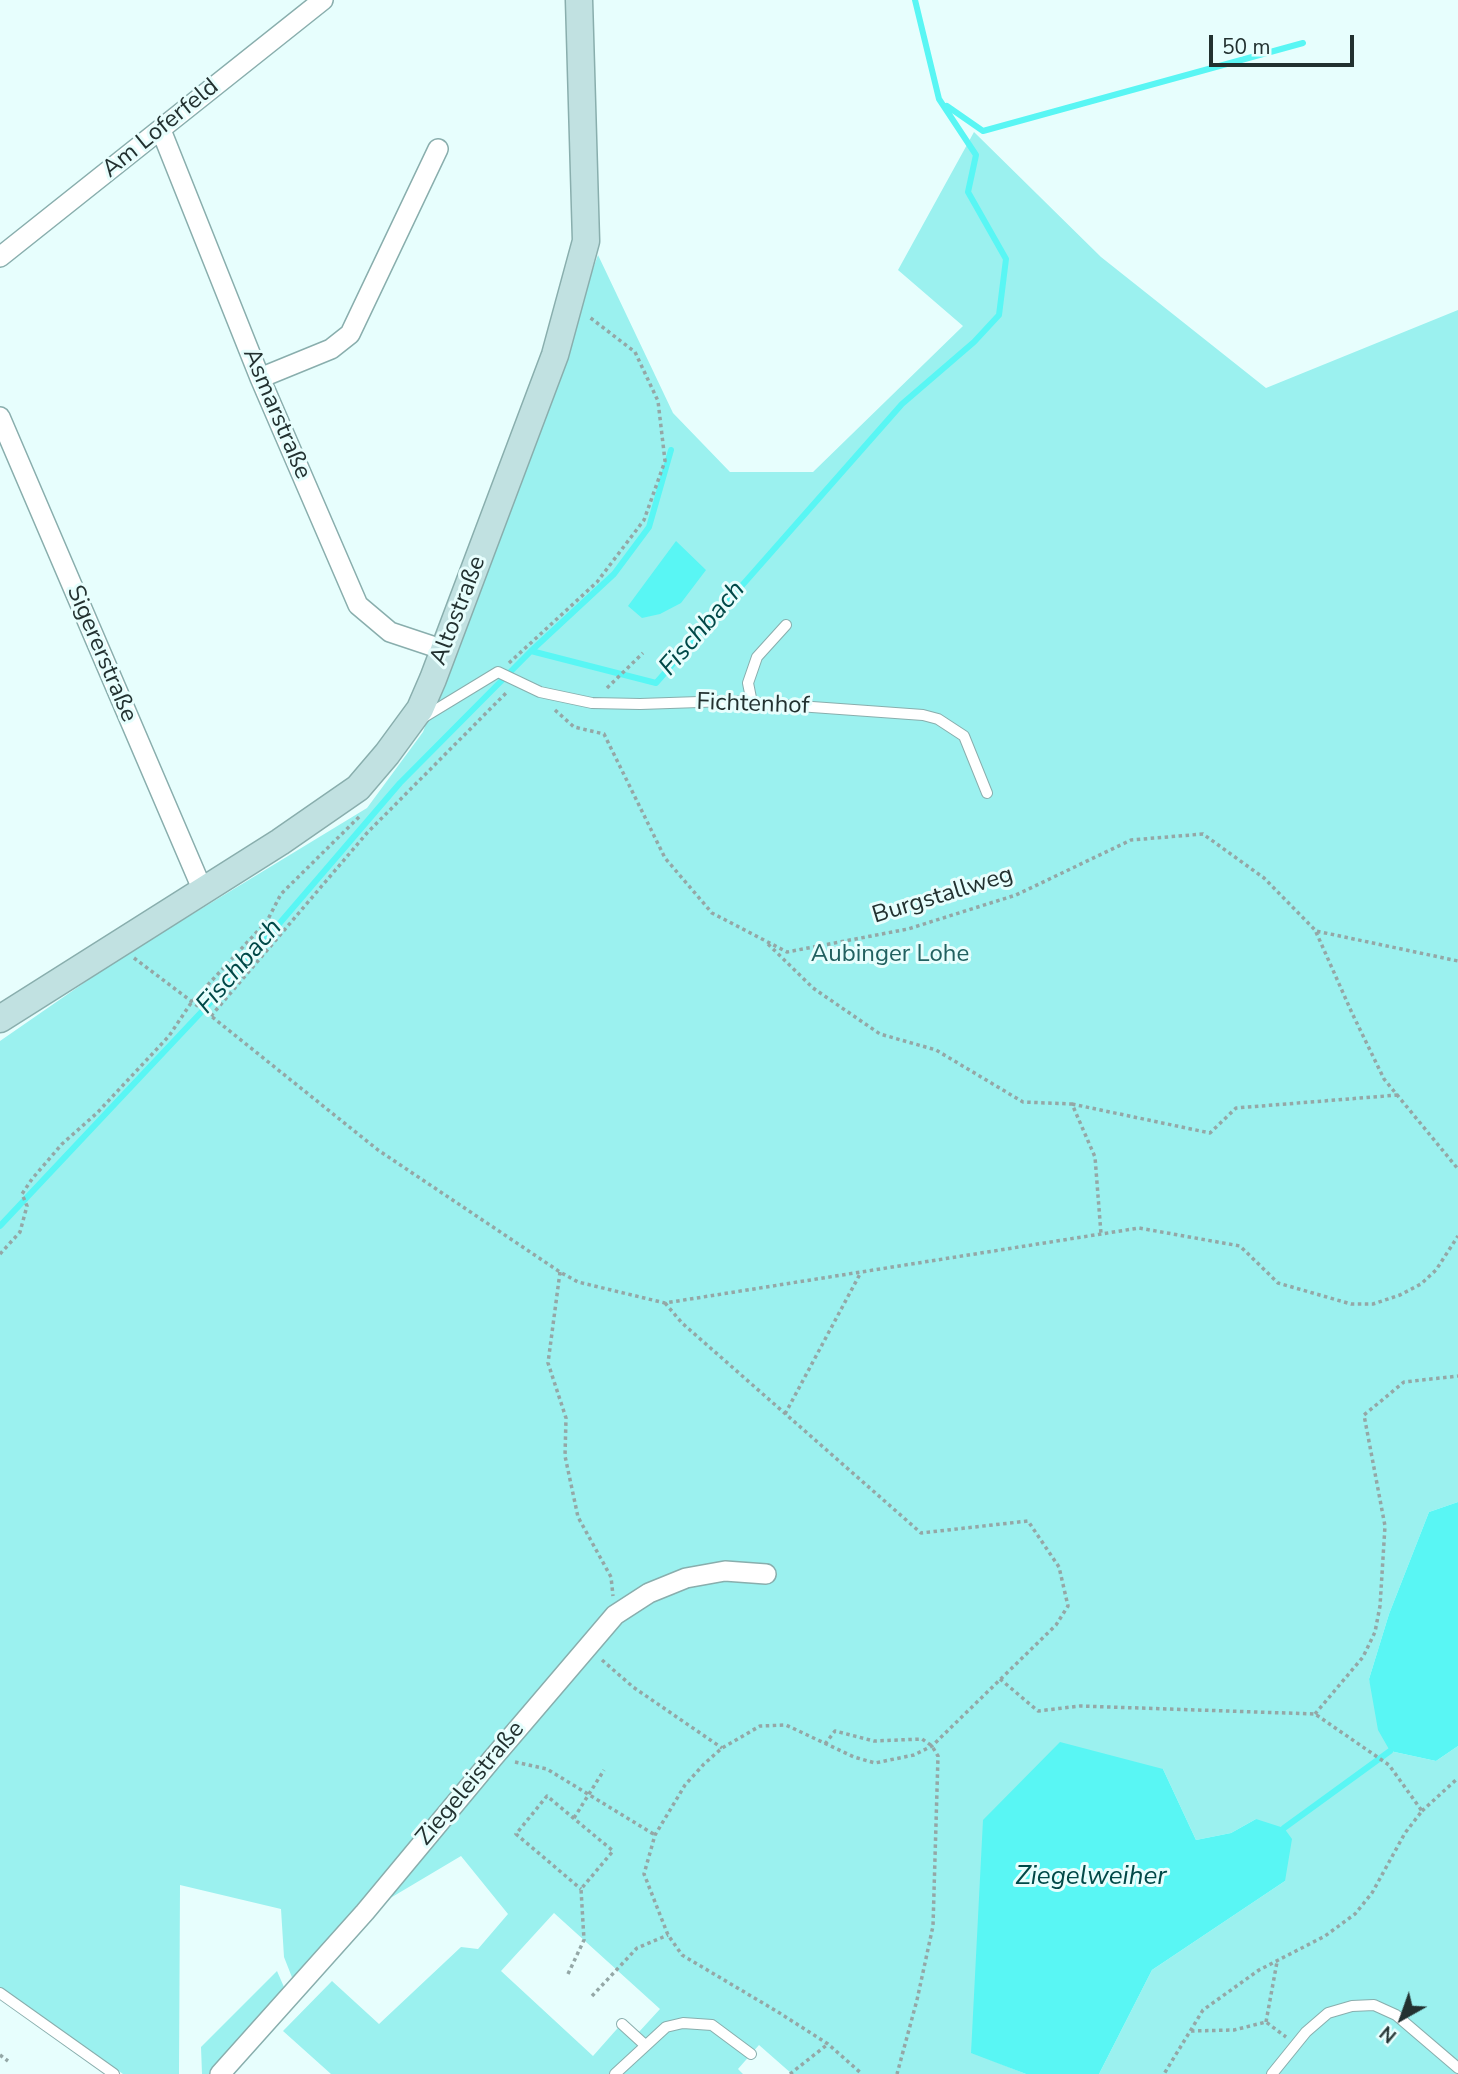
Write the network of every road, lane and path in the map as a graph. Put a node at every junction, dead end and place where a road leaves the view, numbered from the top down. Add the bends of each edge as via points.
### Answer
1 (323, 0) edge
2 (579, 0) edge
3 (160, 130) junction
4 (438, 149) dead end
5 (0, 257) edge
6 (569, 302) junction
7 (260, 378) junction
8 (0, 417) edge
9 (786, 625) dead end
10 (444, 650) junction
11 (643, 653) dead end
12 (498, 672) junction
13 (518, 682) junction
14 (611, 684) dead end
15 (752, 702) junction
16 (547, 703) dead end
17 (411, 724) junction
18 (986, 793) dead end
19 (364, 812) dead end
20 (203, 891) junction
21 (1316, 931) junction
22 (765, 940) junction
23 (117, 945) junction
24 (1458, 961) edge
25 (192, 1003) junction
26 (210, 1016) junction
27 (0, 1019) edge
28 (1398, 1095) junction
29 (1072, 1104) junction
30 (1458, 1169) edge
31 (1101, 1234) junction
32 (1458, 1236) edge
33 (0, 1254) edge
34 (560, 1272) junction
35 (860, 1274) junction
36 (665, 1303) junction
37 (1458, 1376) edge
38 (785, 1414) junction
39 (766, 1574) dead end
40 (615, 1615) junction
41 (588, 1647) junction
42 (1000, 1679) junction
43 (1315, 1714) junction
44 (825, 1744) junction
45 (932, 1746) junction
46 (722, 1748) junction
47 (493, 1758) junction
48 (604, 1770) dead end
49 (1458, 1778) edge
50 (589, 1794) junction
51 (1422, 1811) junction
52 (574, 1818) junction
53 (655, 1835) junction
54 (581, 1889) junction
55 (668, 1935) junction
56 (1277, 1961) junction
57 (568, 1974) dead end
58 (0, 1993) edge
59 (592, 1996) dead end
60 (1266, 2022) junction
61 (622, 2024) dead end
62 (1190, 2031) junction
63 (828, 2044) junction
64 (645, 2045) junction
65 (1296, 2045) junction
66 (4, 2049) dead end
67 (751, 2054) dead end
68 (0, 2055) edge
69 (8, 2061) dead end
70 (1458, 2068) edge
71 (114, 2074) edge
72 (220, 2074) edge
73 (615, 2074) edge
74 (790, 2074) edge
75 (862, 2074) edge
76 (897, 2074) edge
77 (1164, 2074) edge
78 (1272, 2074) edge

1 - 3 street, Am Loferfeld
2 - 6 main road, Altostraße via 586,241
3 - 5 street, Am Loferfeld
3 - 7 street, Asmarstraße
4 - 7 street via 350,334 331,349
6 - 10 main road, Altostraße via 555,355
6 - 12 path via 635,352 658,401 665,461 644,520 597,582
7 - 10 street, Asmarstraße via 358,605 390,632
8 - 20 street, Sigererstraße
9 - 15 lane via 757,657 748,683
10 - 17 main road, Altostraße
11 - 14 path
12 - 13 lane, Fichtenhof
12 - 17 lane
13 - 15 lane, Fichtenhof via 540,692 592,703
13 - 26 path via 367,833
15 - 18 lane, Fichtenhof via 938,719 964,736
16 - 22 path, Burgstallweg via 574,727 604,734 665,858 712,913
17 - 20 main road, Altostraße via 358,788
19 - 25 path via 281,894 267,921
20 - 23 main road, Altostraße
21 - 22 path, Burgstallweg via 1264,878 1203,834 1131,839 1016,895 908,929 786,952
21 - 24 path
21 - 28 path via 1384,1079
22 - 29 path via 813,988 880,1034 936,1049 1024,1102
23 - 25 path
23 - 27 main road, Altostraße
25 - 26 path
25 - 33 path via 169,1037 62,1144 22,1194 27,1206 20,1232
26 - 34 path via 378,1150
28 - 29 path via 1236,1108 1210,1133
28 - 30 path
29 - 31 path via 1095,1157
31 - 32 path via 1139,1228 1240,1247 1279,1283 1351,1304 1373,1304 1421,1284
31 - 35 path
34 - 36 path via 578,1282
34 - 40 path via 548,1363 566,1418 565,1456 578,1517 611,1577
35 - 36 path
35 - 38 path
36 - 38 path
37 - 43 path via 1404,1382 1364,1415 1385,1526 1380,1606 1363,1657
38 - 42 path via 921,1533 1028,1521 1059,1567 1068,1606 1056,1625
39 - 40 street, Ziegeleistraße via 725,1571 686,1578
40 - 41 street, Ziegeleistraße
41 - 46 path via 633,1687
41 - 47 street, Ziegeleistraße
42 - 43 path via 1038,1710 1080,1706
42 - 45 path
43 - 51 path via 1389,1765
44 - 45 path via 875,1763
44 - 45 path via 835,1731 874,1741 922,1740
44 - 46 path via 786,1725 760,1726
45 - 76 path via 938,1756 933,1926
46 - 53 path via 685,1784
47 - 50 path via 547,1769
47 - 72 street, Ziegeleistraße via 365,1912
48 - 50 path
49 - 51 path
50 - 52 path
50 - 53 path
51 - 56 path via 1355,1913 1325,1936
52 - 54 path via 613,1851
52 - 54 path via 547,1796 516,1834
53 - 55 path via 644,1874
54 - 57 path via 584,1940
55 - 59 path via 637,1948
55 - 63 path via 682,1955
56 - 60 path
56 - 62 path via 1203,2011
58 - 71 lane
60 - 62 path via 1234,2030
60 - 65 path
61 - 64 lane
62 - 77 path
63 - 74 path
63 - 75 path
64 - 67 lane via 666,2027 712,2025
64 - 73 lane
65 - 70 lane via 1328,2013 1374,2005 1396,2015
65 - 78 lane
66 - 68 path
68 - 69 path

